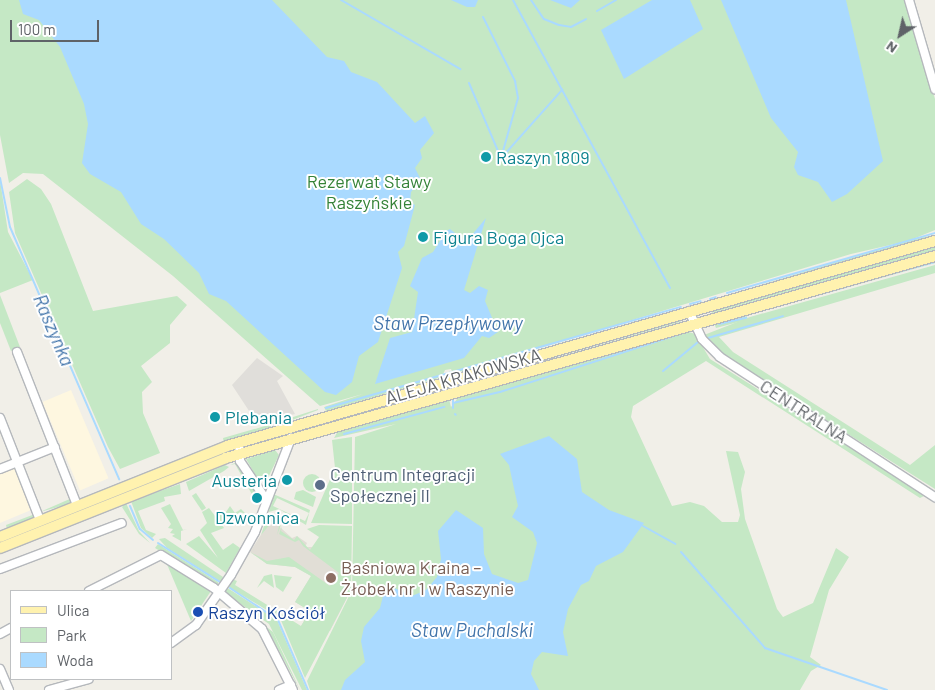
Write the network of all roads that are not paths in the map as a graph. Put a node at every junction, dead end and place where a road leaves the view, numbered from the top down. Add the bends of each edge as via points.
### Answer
1 (909, 0) edge
2 (935, 89) edge
3 (935, 241) edge
4 (935, 256) edge
5 (689, 311) junction
6 (695, 323) junction
7 (18, 352) dead end
8 (0, 418) edge
9 (291, 438) junction
10 (239, 442) junction
11 (55, 447) junction
12 (239, 454) junction
13 (17, 462) junction
14 (0, 469) edge
15 (254, 482) junction
16 (271, 483) junction
17 (935, 497) edge
18 (265, 498) junction
19 (77, 505) junction
20 (40, 520) junction
21 (122, 523) dead end
22 (0, 537) edge
23 (0, 548) edge
24 (0, 569) edge
25 (95, 590) edge
26 (220, 593) junction
27 (172, 642) edge
28 (0, 669) edge
29 (85, 680) edge
30 (292, 687) edge
31 (9, 690) edge
32 (49, 690) edge
33 (279, 690) edge

1 - 2 street
3 - 5 main road, ALEJA KRAKOWSKA
4 - 6 main road, ALEJA KRAKOWSKA
5 - 6 street, CENTRALNA
5 - 10 main road, ALEJA KRAKOWSKA
6 - 9 main road, ALEJA KRAKOWSKA
6 - 17 street, CENTRALNA via 707,344 726,361
7 - 11 street
8 - 13 street
9 - 12 main road, ALEJA KRAKOWSKA
9 - 16 street
10 - 12 street
10 - 19 main road, ALEJA KRAKOWSKA
11 - 13 street
11 - 19 street
12 - 15 street
12 - 23 main road, ALEJA KRAKOWSKA
13 - 14 street
13 - 20 street
15 - 16 street
15 - 18 street
16 - 18 street
18 - 26 street via 255,532
19 - 20 main road, ALEJA KRAKOWSKA
20 - 22 main road, ALEJA KRAKOWSKA
21 - 24 street
25 - 26 street via 160,554
26 - 27 street via 194,627
26 - 30 street via 267,634
28 - 31 street
29 - 32 street
30 - 33 street

